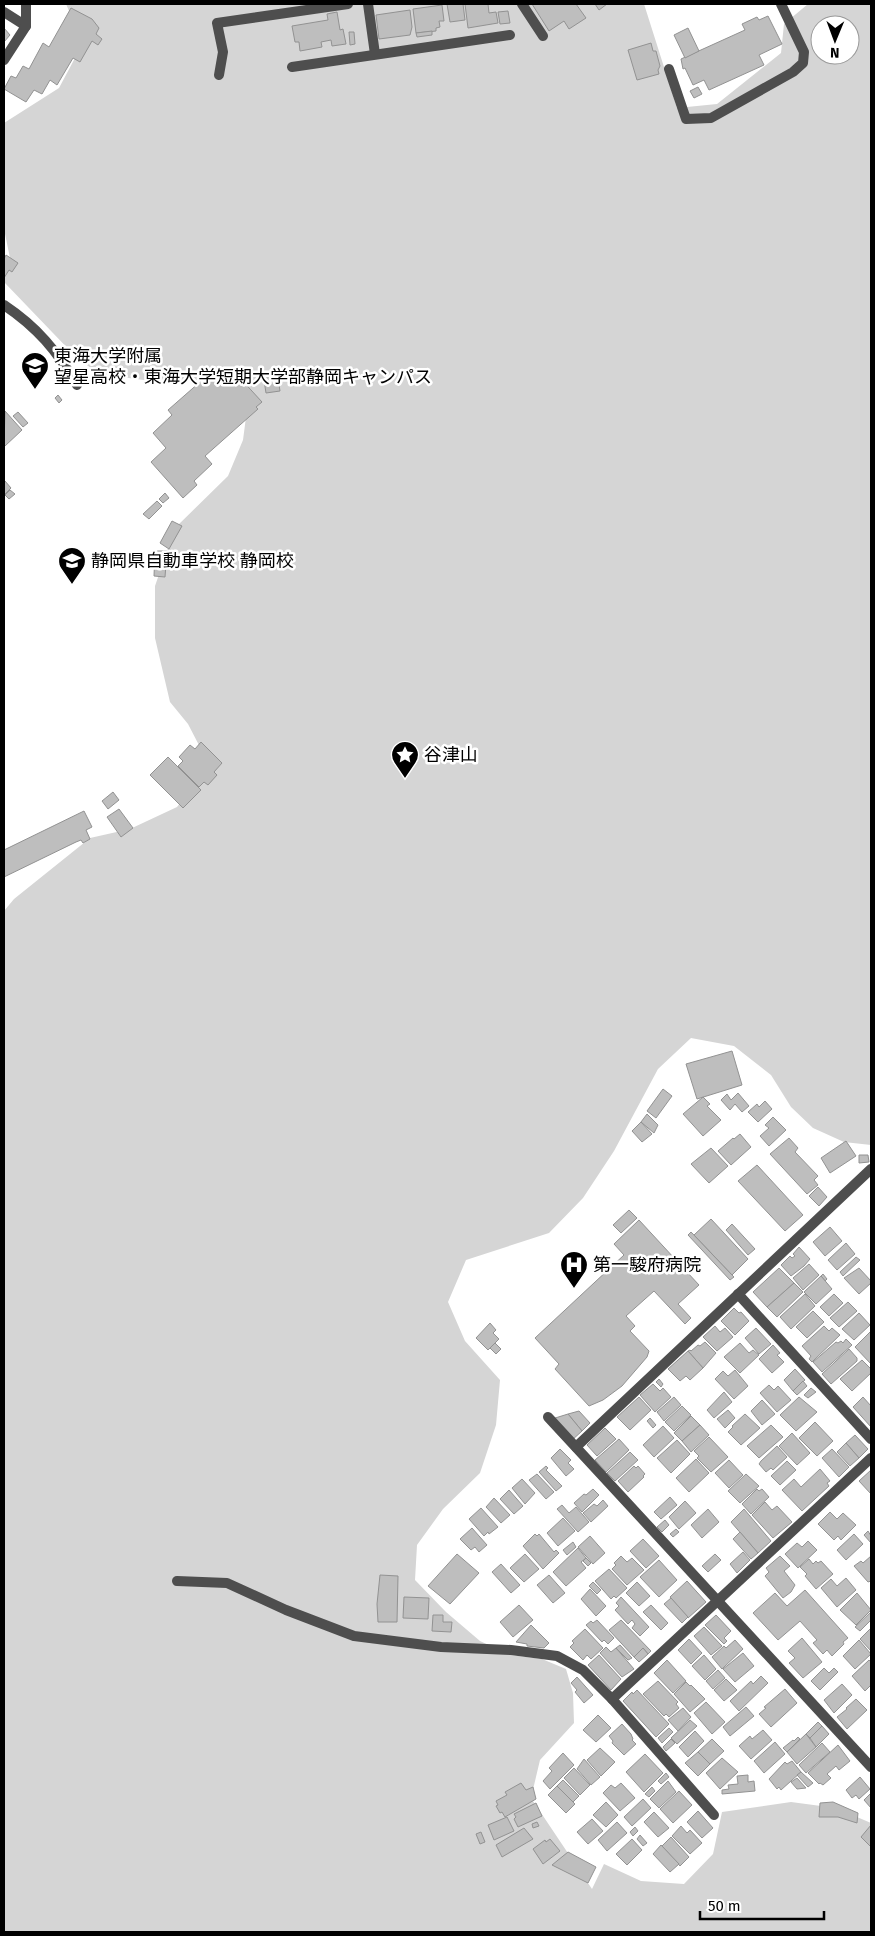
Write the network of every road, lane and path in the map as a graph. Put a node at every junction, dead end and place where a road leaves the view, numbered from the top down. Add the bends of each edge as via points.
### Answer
1 (26, 4) edge
2 (348, 4) edge
3 (368, 4) edge
4 (522, 4) edge
5 (781, 4) edge
6 (4, 12) edge
7 (26, 26) junction
8 (510, 35) dead end
9 (543, 36) dead end
10 (375, 54) junction
11 (4, 60) edge
12 (292, 67) dead end
13 (669, 69) dead end
14 (219, 75) dead end
15 (4, 305) edge
16 (77, 386) dead end
17 (871, 1169) edge
18 (738, 1294) junction
19 (548, 1417) dead end
20 (871, 1439) edge
21 (576, 1447) junction
22 (871, 1458) edge
23 (177, 1582) dead end
24 (718, 1601) junction
25 (612, 1699) junction
26 (871, 1750) edge
27 (863, 1758) junction
28 (871, 1767) edge
29 (714, 1815) dead end

1 - 7 street
2 - 14 street via 217,23 223,52
3 - 10 street
4 - 9 street
5 - 13 street via 804,52 803,63 793,72 712,118 686,119
6 - 7 street
7 - 11 street
8 - 10 street
10 - 12 street
15 - 16 street via 41,334
17 - 18 street
18 - 20 street
18 - 21 street
19 - 21 street
21 - 24 street
22 - 24 street
23 - 25 street via 227,1583 354,1636 441,1648 511,1650 557,1656 583,1670
24 - 25 street
24 - 27 street
25 - 29 street
26 - 27 street
27 - 28 street

